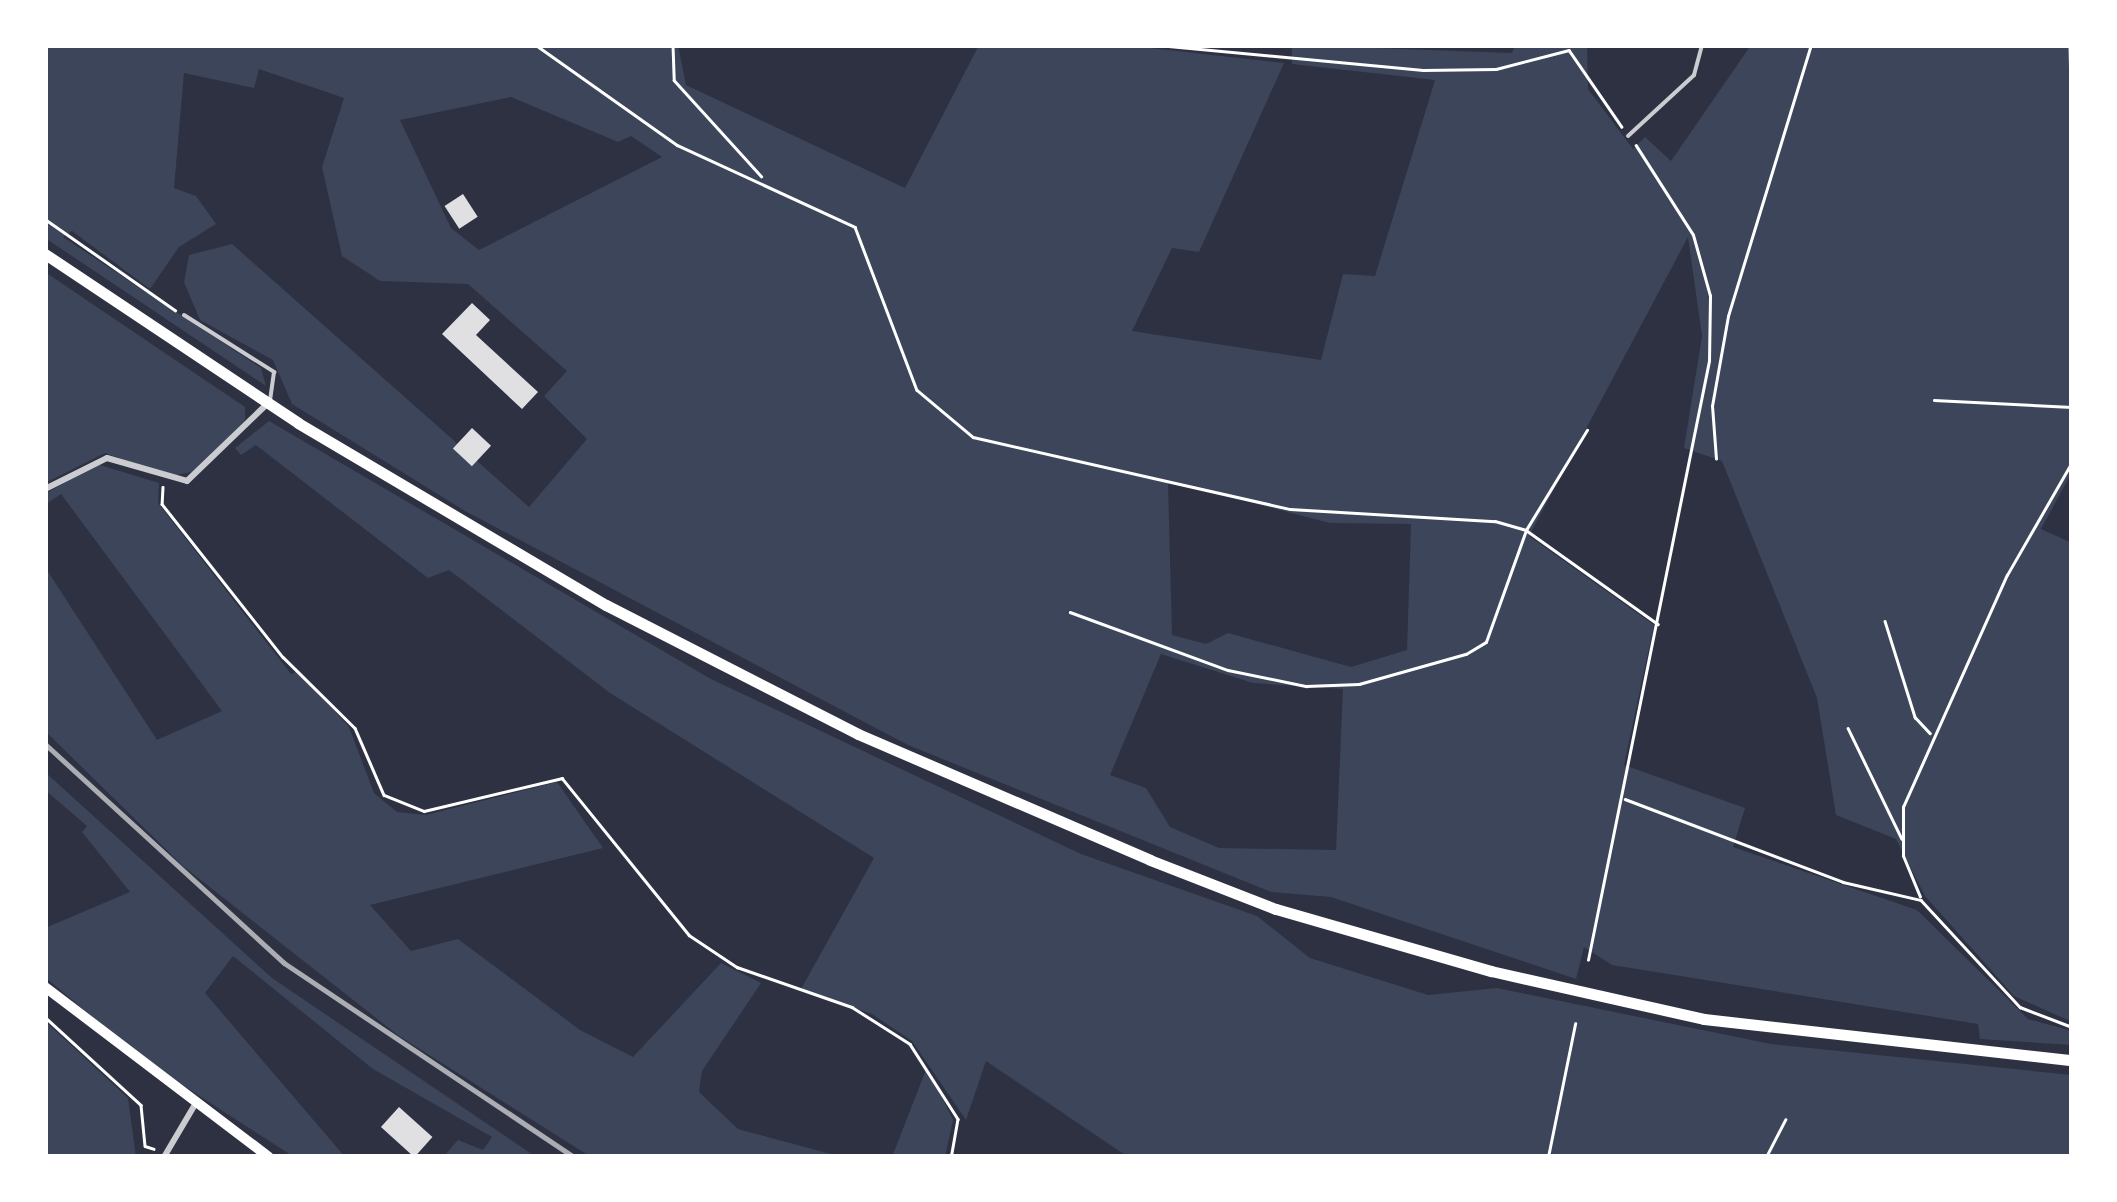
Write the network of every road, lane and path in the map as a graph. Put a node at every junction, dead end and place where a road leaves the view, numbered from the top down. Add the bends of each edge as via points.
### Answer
1 (536, 45) edge
2 (672, 45) edge
3 (1158, 45) edge
4 (1702, 45) edge
5 (1811, 45) edge
6 (2070, 45) edge
7 (1568, 48) edge
8 (2072, 130) edge
9 (1628, 136) junction
10 (762, 178) junction
11 (45, 219) edge
12 (45, 254) edge
13 (184, 315) joint
14 (1934, 400) dead end
15 (268, 403) junction
16 (1712, 406) junction
17 (2072, 406) edge
18 (1704, 408) junction
19 (1587, 430) dead end
20 (1716, 459) dead end
21 (2072, 462) edge
22 (163, 478) junction
23 (45, 489) edge
24 (1526, 530) junction
25 (1070, 612) dead end
26 (1885, 620) dead end
27 (1658, 624) junction
28 (1848, 728) dead end
29 (1931, 734) junction
30 (1623, 798) junction
31 (1903, 840) junction
32 (1922, 900) junction
33 (1588, 960) dead end
34 (45, 986) edge
35 (45, 1017) edge
36 (1575, 1024) dead end
37 (2072, 1027) edge
38 (2072, 1060) edge
39 (194, 1106) junction
40 (1785, 1120) dead end
41 (165, 1155) edge
42 (269, 1157) edge
43 (952, 1157) edge
44 (1548, 1157) edge
45 (1766, 1157) edge

1 - 10 path via 677,145
2 - 10 path via 674,80
3 - 7 path via 1423,70 1496,69
4 - 9 lane via 1694,75
5 - 16 path via 1728,316
6 - 8 path
7 - 9 path
9 - 18 path via 1693,234 1710,296
10 - 24 path via 855,226 917,390 974,437 1290,509
11 - 13 path
12 - 15 main road
13 - 15 lane via 274,372
14 - 17 path
15 - 22 street via 202,473
15 - 38 main road via 606,604 858,734 1276,909 1704,1019
16 - 18 path
16 - 20 path
18 - 27 path
19 - 24 path
21 - 29 path
22 - 23 street via 107,458
22 - 43 path via 162,504 283,657 354,728 384,795 424,811 562,778 690,935 738,967 852,1007 910,1044 958,1119
24 - 25 path via 1486,642 1359,684 1306,686 1228,670
24 - 27 path
26 - 29 path via 1915,717
27 - 30 path
28 - 31 path
29 - 31 path via 1902,807
30 - 32 path via 1843,882
30 - 33 path
31 - 32 path
32 - 37 path via 2020,1006
34 - 39 main road
35 - 41 path via 130,1092 146,1146
36 - 44 path
39 - 41 street
39 - 42 main road
40 - 45 path

